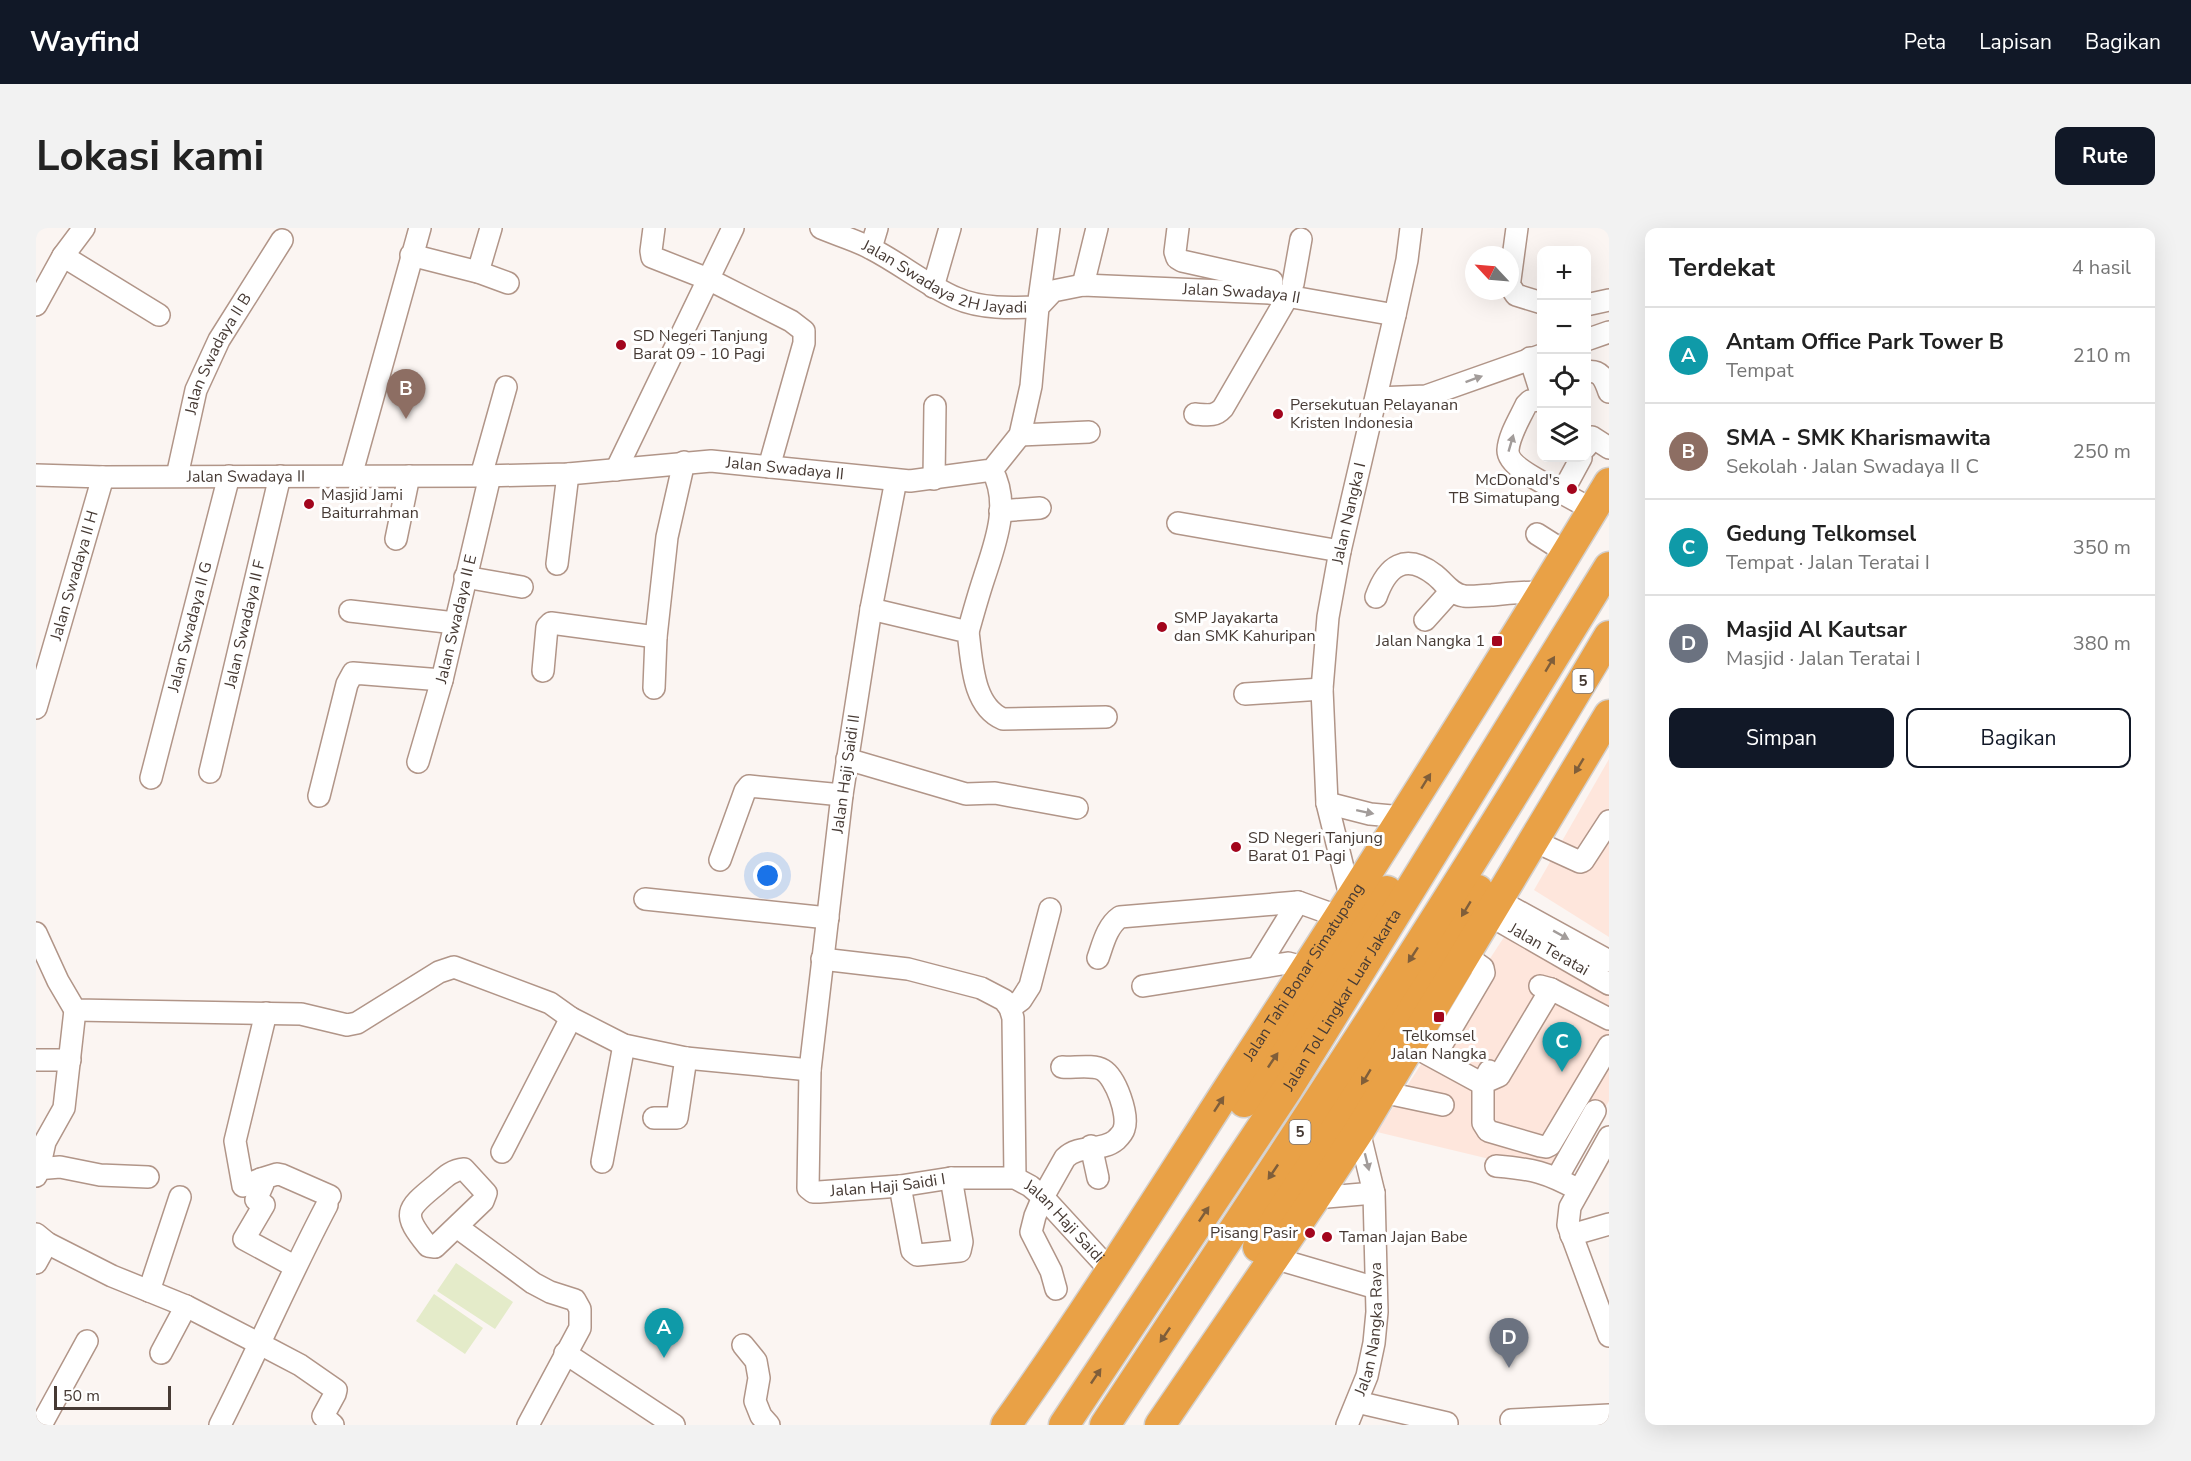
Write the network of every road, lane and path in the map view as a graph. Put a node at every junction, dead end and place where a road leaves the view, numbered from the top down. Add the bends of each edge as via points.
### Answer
1 (84, 228) edge
2 (420, 228) edge
3 (491, 228) edge
4 (654, 228) edge
5 (733, 228) edge
6 (820, 228) edge
7 (950, 228) edge
8 (1049, 228) edge
9 (1097, 228) edge
10 (1178, 228) edge
11 (1411, 228) edge
12 (1516, 228) edge
13 (874, 238) edge
14 (1301, 239) dead end
15 (282, 240) dead end
16 (1514, 246) edge
17 (411, 255) junction
18 (63, 256) junction
19 (478, 272) junction
20 (708, 279) junction
21 (508, 284) dead end
22 (1083, 285) junction
23 (933, 287) junction
24 (1281, 288) junction
25 (1519, 296) edge
26 (1609, 300) edge
27 (1537, 301) edge
28 (1591, 304) edge
29 (36, 305) edge
30 (1038, 308) junction
31 (1388, 314) junction
32 (159, 315) dead end
33 (1609, 332) edge
34 (1591, 338) edge
35 (1536, 357) edge
36 (1591, 371) edge
37 (506, 387) dead end
38 (1609, 392) edge
39 (1537, 397) edge
40 (1377, 398) junction
41 (935, 406) dead end
42 (1195, 414) dead end
43 (1089, 432) dead end
44 (1020, 435) junction
45 (684, 462) junction
46 (1579, 462) edge
47 (769, 467) junction
48 (616, 470) junction
49 (992, 470) junction
50 (568, 474) junction
51 (36, 475) edge
52 (177, 476) junction
53 (229, 476) junction
54 (280, 476) junction
55 (351, 476) junction
56 (410, 476) junction
57 (486, 476) junction
58 (103, 477) junction
59 (934, 479) junction
60 (896, 480) junction
61 (1609, 483) edge
62 (1562, 493) junction
63 (1040, 508) dead end
64 (1000, 511) junction
65 (1601, 514) edge
66 (1178, 523) dead end
67 (1537, 534) dead end
68 (396, 539) dead end
69 (1571, 548) junction
70 (1340, 551) junction
71 (557, 564) dead end
72 (1609, 567) edge
73 (465, 577) junction
74 (522, 587) dead end
75 (1451, 591) junction
76 (1543, 592) junction
77 (1376, 597) dead end
78 (871, 609) junction
79 (350, 611) dead end
80 (1425, 620) dead end
81 (455, 623) junction
82 (968, 632) junction
83 (1609, 636) edge
84 (656, 637) junction
85 (42, 665) edge
86 (543, 671) dead end
87 (442, 680) junction
88 (654, 688) dead end
89 (1322, 689) junction
90 (1245, 694) dead end
91 (1525, 706) junction
92 (36, 708) edge
93 (1609, 715) edge
94 (1106, 717) dead end
95 (1557, 725) junction
96 (847, 759) junction
97 (418, 762) dead end
98 (210, 772) dead end
99 (151, 778) dead end
100 (842, 795) junction
101 (319, 796) dead end
102 (1327, 803) junction
103 (1077, 808) dead end
104 (1403, 817) junction
105 (1609, 821) edge
106 (1534, 841) junction
107 (720, 860) dead end
108 (645, 899) dead end
109 (1298, 902) junction
110 (1346, 908) junction
111 (1493, 908) junction
112 (1050, 909) dead end
113 (828, 918) junction
114 (36, 933) edge
115 (1098, 958) dead end
116 (822, 959) junction
117 (1609, 961) edge
118 (1258, 967) junction
119 (1307, 968) junction
120 (1609, 984) edge
121 (1143, 986) dead end
122 (1010, 1008) junction
123 (75, 1010) junction
124 (266, 1013) junction
125 (571, 1018) junction
126 (1609, 1019) edge
127 (624, 1045) junction
128 (1609, 1046) edge
129 (1423, 1051) junction
130 (686, 1058) junction
131 (36, 1060) edge
132 (70, 1060) junction
133 (1062, 1067) dead end
134 (810, 1070) junction
135 (1483, 1083) junction
136 (1382, 1092) junction
137 (1443, 1105) dead end
138 (1595, 1111) dead end
139 (654, 1118) dead end
140 (1359, 1131) junction
141 (1609, 1137) edge
142 (1091, 1146) junction
143 (502, 1152) dead end
144 (602, 1162) dead end
145 (1496, 1166) dead end
146 (37, 1171) edge
147 (148, 1177) dead end
148 (951, 1178) junction
149 (1015, 1178) junction
150 (1557, 1178) junction
151 (261, 1179) junction
152 (1098, 1179) dead end
153 (900, 1186) junction
154 (1579, 1190) junction
155 (1374, 1193) junction
156 (180, 1197) dead end
157 (1043, 1197) junction
158 (1315, 1198) junction
159 (1609, 1224) edge
160 (457, 1227) dead end
161 (1571, 1235) junction
162 (41, 1239) edge
163 (1274, 1258) junction
164 (36, 1263) edge
165 (294, 1266) junction
166 (1110, 1270) junction
167 (1376, 1288) junction
168 (1056, 1289) dead end
169 (149, 1291) junction
170 (186, 1306) junction
171 (1609, 1336) edge
172 (87, 1341) dead end
173 (260, 1344) junction
174 (743, 1345) dead end
175 (161, 1353) dead end
176 (566, 1353) junction
177 (1357, 1402) junction
178 (1609, 1415) edge
179 (1009, 1420) edge
180 (1511, 1420) dead end
181 (766, 1423) edge
182 (1447, 1423) dead end
183 (41, 1425) edge
184 (220, 1425) edge
185 (333, 1425) edge
186 (528, 1425) edge
187 (674, 1425) edge
188 (788, 1425) edge
189 (1064, 1425) edge
190 (1105, 1425) edge
191 (1152, 1425) edge
192 (1160, 1425) edge
193 (1347, 1425) edge

1 - 18 street
2 - 17 street
3 - 19 street
4 - 20 street via 652,257
5 - 20 street
6 - 13 street, Jalan Swadaya 2H Jayadi
7 - 23 street
8 - 30 street
9 - 22 street
10 - 24 street via 1175,252 1182,261
11 - 31 street, Jalan Nangka I via 1407,260
12 - 16 street
13 - 23 street, Jalan Swadaya 2H Jayadi
14 - 24 street
15 - 52 street, Jalan Swadaya II B via 219,340 196,390
17 - 19 street
17 - 55 street
18 - 29 street
18 - 32 street
19 - 21 street
20 - 47 street via 804,331
20 - 48 street
22 - 24 street, Jalan Swadaya II
22 - 30 street, Jalan Swadaya II via 1053,291
23 - 30 street, Jalan Swadaya 2H Jayadi via 958,299 989,306
24 - 31 street, Jalan Swadaya II
24 - 42 street via 1223,408 1214,415
25 - 27 street
26 - 28 street
30 - 44 street via 1031,386
31 - 40 street, Jalan Nangka I
33 - 34 street
40 -> 35 street via 1426,396
36 - 38 street via 1600,373
37 - 57 street, Jalan Swadaya II E
62 -> 39 street via 1514,464 1508,455 1509,443 1526,405
40 - 70 street, Jalan Nangka I
41 - 59 street
43 - 44 street
44 - 49 street
45 - 47 street, Jalan Swadaya II
45 - 48 street, Jalan Swadaya II
45 - 84 street via 667,537
46 - 62 street
47 - 60 street, Jalan Swadaya II
48 - 50 street, Jalan Swadaya II
49 - 59 street, Jalan Swadaya II
49 - 64 street via 999,488
50 - 57 street, Jalan Swadaya II
50 - 71 street
51 - 58 street, Jalan Swadaya II
52 - 53 street, Jalan Swadaya II
52 - 58 street, Jalan Swadaya II
53 - 54 street, Jalan Swadaya II
53 - 99 street, Jalan Swadaya II G
54 - 55 street, Jalan Swadaya II
54 - 98 street, Jalan Swadaya II F
55 - 56 street, Jalan Swadaya II
56 - 57 street, Jalan Swadaya II
56 - 68 street
57 - 73 street, Jalan Swadaya II E
58 - 85 street, Jalan Swadaya II H
59 - 60 street, Jalan Swadaya II
60 - 78 street, Jalan Haji Saidi II
61 - 65 highway
62 - 65 street
63 - 64 street
64 - 82 street via 995,549
65 - 69 highway via 1599,530
66 - 70 street
67 - 69 street
69 - 76 highway, Jalan Tahi Bonar Simatupang
70 - 89 street, Jalan Nangka I via 1328,617
91 -> 72 highway, Jalan Tol Lingkar Luar Jakarta / 5
73 - 74 street
73 - 81 street, Jalan Swadaya II E
75 - 76 street via 1467,597
75 - 77 street via 1433,573 1401,564 1392,567
75 - 80 street
104 -> 76 highway, Jalan Tahi Bonar Simatupang
78 - 82 street
78 - 96 street, Jalan Haji Saidi II
79 - 81 street
81 - 87 street, Jalan Swadaya II E
82 - 94 street via 981,698 994,716
83 - 95 highway, 5
84 - 86 street via 551,623 547,627
84 - 88 street
85 - 92 street, Jalan Swadaya II H
87 - 97 street, Jalan Swadaya II E
87 - 101 street via 352,673
89 - 90 street
89 - 102 street, Jalan Nangka I
179 -> 91 highway via 1085,1329 1161,1224 1434,821
189 -> 91 highway, Jalan Tol Lingkar Luar Jakarta / 5 via 1288,1088
93 -> 106 highway
95 -> 190 highway, 5 via 1317,1106
95 -> 191 highway via 1518,816 1477,891 1360,1087 1213,1319
96 - 100 street, Jalan Haji Saidi II
96 - 103 street via 966,794 992,793
100 - 107 street via 749,786
100 - 113 street, Jalan Haji Saidi II
102 -> 104 street via 1370,814
102 - 110 street, Jalan Nangka I
104 - 110 highway, Jalan Tahi Bonar Simatupang
105 - 106 street via 1580,862
106 - 111 highway
108 - 113 street
109 - 110 street
109 - 115 street via 1120,917 1110,928
109 - 118 street
110 - 119 highway, Jalan Tahi Bonar Simatupang
111 -> 117 street, Jalan Teratai
111 - 120 street, Jalan Teratai
111 - 129 highway via 1465,955
112 - 122 street via 1030,986
113 - 116 street, Jalan Haji Saidi II
114 - 123 street
116 - 122 street via 908,969 981,988 1004,1000
116 - 134 street, Jalan Haji Saidi II
118 - 119 street via 1288,963
118 - 121 street
166 -> 119 highway, Jalan Tahi Bonar Simatupang
122 - 149 street
123 - 124 street
123 - 132 street
124 - 125 street via 301,1014 347,1025 357,1023 439,972 454,967 550,1003
124 - 151 street via 235,1141 243,1186
125 - 127 street
125 - 143 street
126 - 135 street via 1538,986
127 - 130 street
127 - 144 street
128 - 135 street via 1546,1147 1488,1131 1483,1123
129 - 135 street
129 - 136 highway
130 - 134 street
130 - 139 street via 677,1118
131 - 132 street
132 - 146 street via 64,1108 45,1142
133 - 142 street via 1098,1068 1115,1083 1125,1128 1112,1143
134 - 153 street, Jalan Haji Saidi I via 808,1188 819,1192
136 - 137 street
136 - 140 highway
138 - 150 street
140 -> 155 street, Jalan Nangka Raya
140 - 158 highway
141 - 154 street
142 - 152 street
142 - 157 street via 1065,1158
145 - 150 street via 1533,1169
146 - 147 street via 60,1167 100,1175
148 - 149 street, Jalan Haji Saidi I
148 - 153 street, Jalan Haji Saidi I
148 - 153 street via 962,1242 960,1251 917,1255 912,1251
149 - 157 street, Jalan Haji Saidi
150 - 154 street
151 - 165 street via 263,1184 256,1200 264,1205 244,1239
151 - 165 street via 282,1175 329,1200
154 - 161 street via 1568,1216
155 - 158 street
155 - 167 street, Jalan Nangka Raya
156 - 169 street
157 - 166 street, Jalan Haji Saidi
157 - 168 street via 1031,1232
158 - 163 highway
159 - 161 street
160 - 176 street via 533,1283 575,1300 580,1309 580,1328
161 - 171 street
162 - 164 street
162 - 169 street
163 - 167 street
163 - 192 highway
165 - 173 street
166 - 179 highway, Jalan Tahi Bonar Simatupang
167 - 177 street, Jalan Nangka Raya via 1374,1343
169 - 170 street
170 - 173 street
170 - 175 street
172 - 183 street
173 - 184 street
173 - 185 street via 334,1388 335,1394 323,1415
174 - 181 street via 756,1361 759,1378 755,1401
176 - 186 street
176 - 187 street
177 - 182 street
177 - 193 street, Jalan Nangka Raya
178 - 180 street
181 - 188 street

